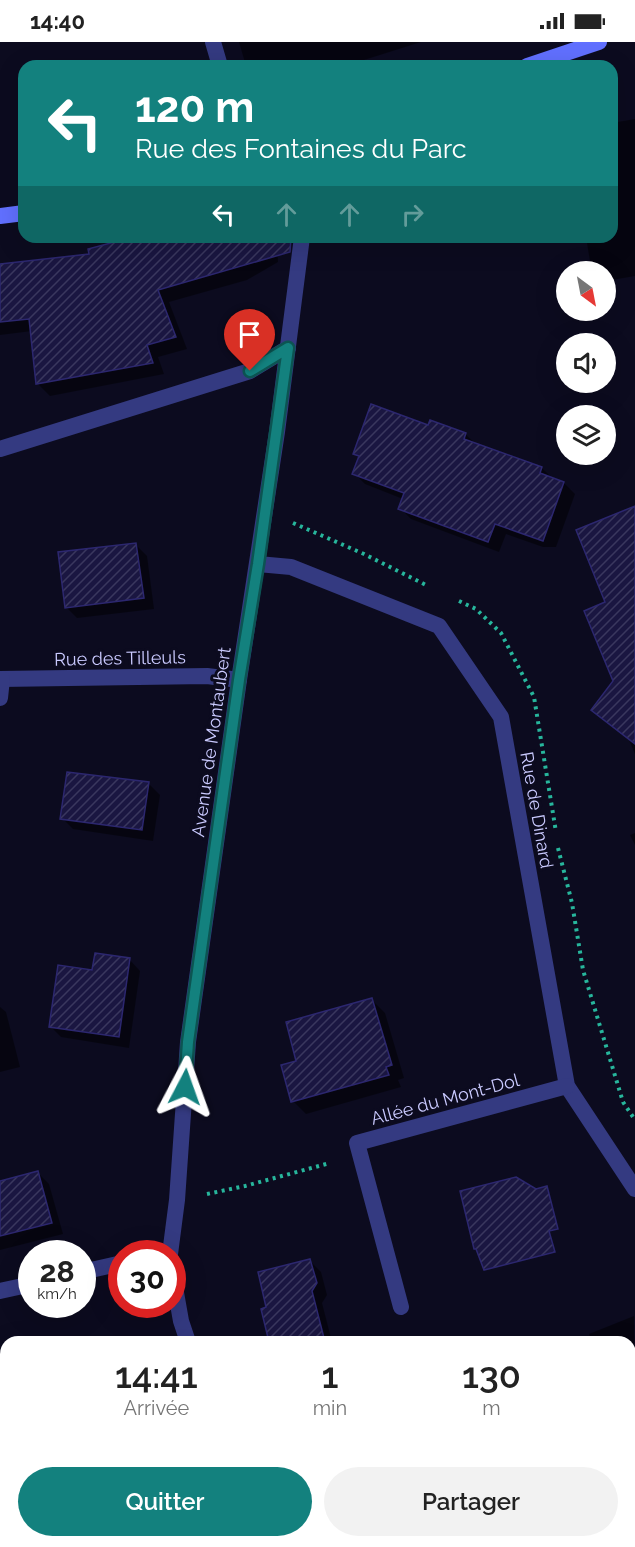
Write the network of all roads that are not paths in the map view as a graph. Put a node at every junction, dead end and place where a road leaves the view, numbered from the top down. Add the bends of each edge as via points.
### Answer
1 (213, 42) edge
2 (599, 42) edge
3 (218, 60) edge
4 (545, 60) edge
5 (18, 214) edge
6 (0, 216) edge
7 (301, 243) edge
8 (288, 348) junction
9 (0, 449) edge
10 (258, 564) junction
11 (1, 679) edge
12 (239, 680) junction
13 (0, 698) edge
14 (567, 1086) junction
15 (635, 1189) edge
16 (169, 1240) edge
17 (18, 1287) edge
18 (0, 1291) edge
19 (401, 1307) dead end
20 (180, 1318) edge
21 (186, 1336) edge

1 - 3 street
2 - 4 main road
5 - 6 main road
7 - 8 street, Avenue de Montaubert
8 - 9 street via 250,371
8 - 10 street, Avenue de Montaubert
10 - 12 street, Avenue de Montaubert
10 - 14 street, Rue de Dinard via 291,567 439,626 501,717
11 - 12 street, Rue des Tilleuls via 207,676
11 - 13 street, Rue des Tilleuls
12 - 16 street, Avenue de Montaubert via 188,1042 177,1200
14 - 15 street, Rue de Dinard
14 - 19 street, Allée du Mont-Dol via 357,1143
17 - 18 street
20 - 21 street

